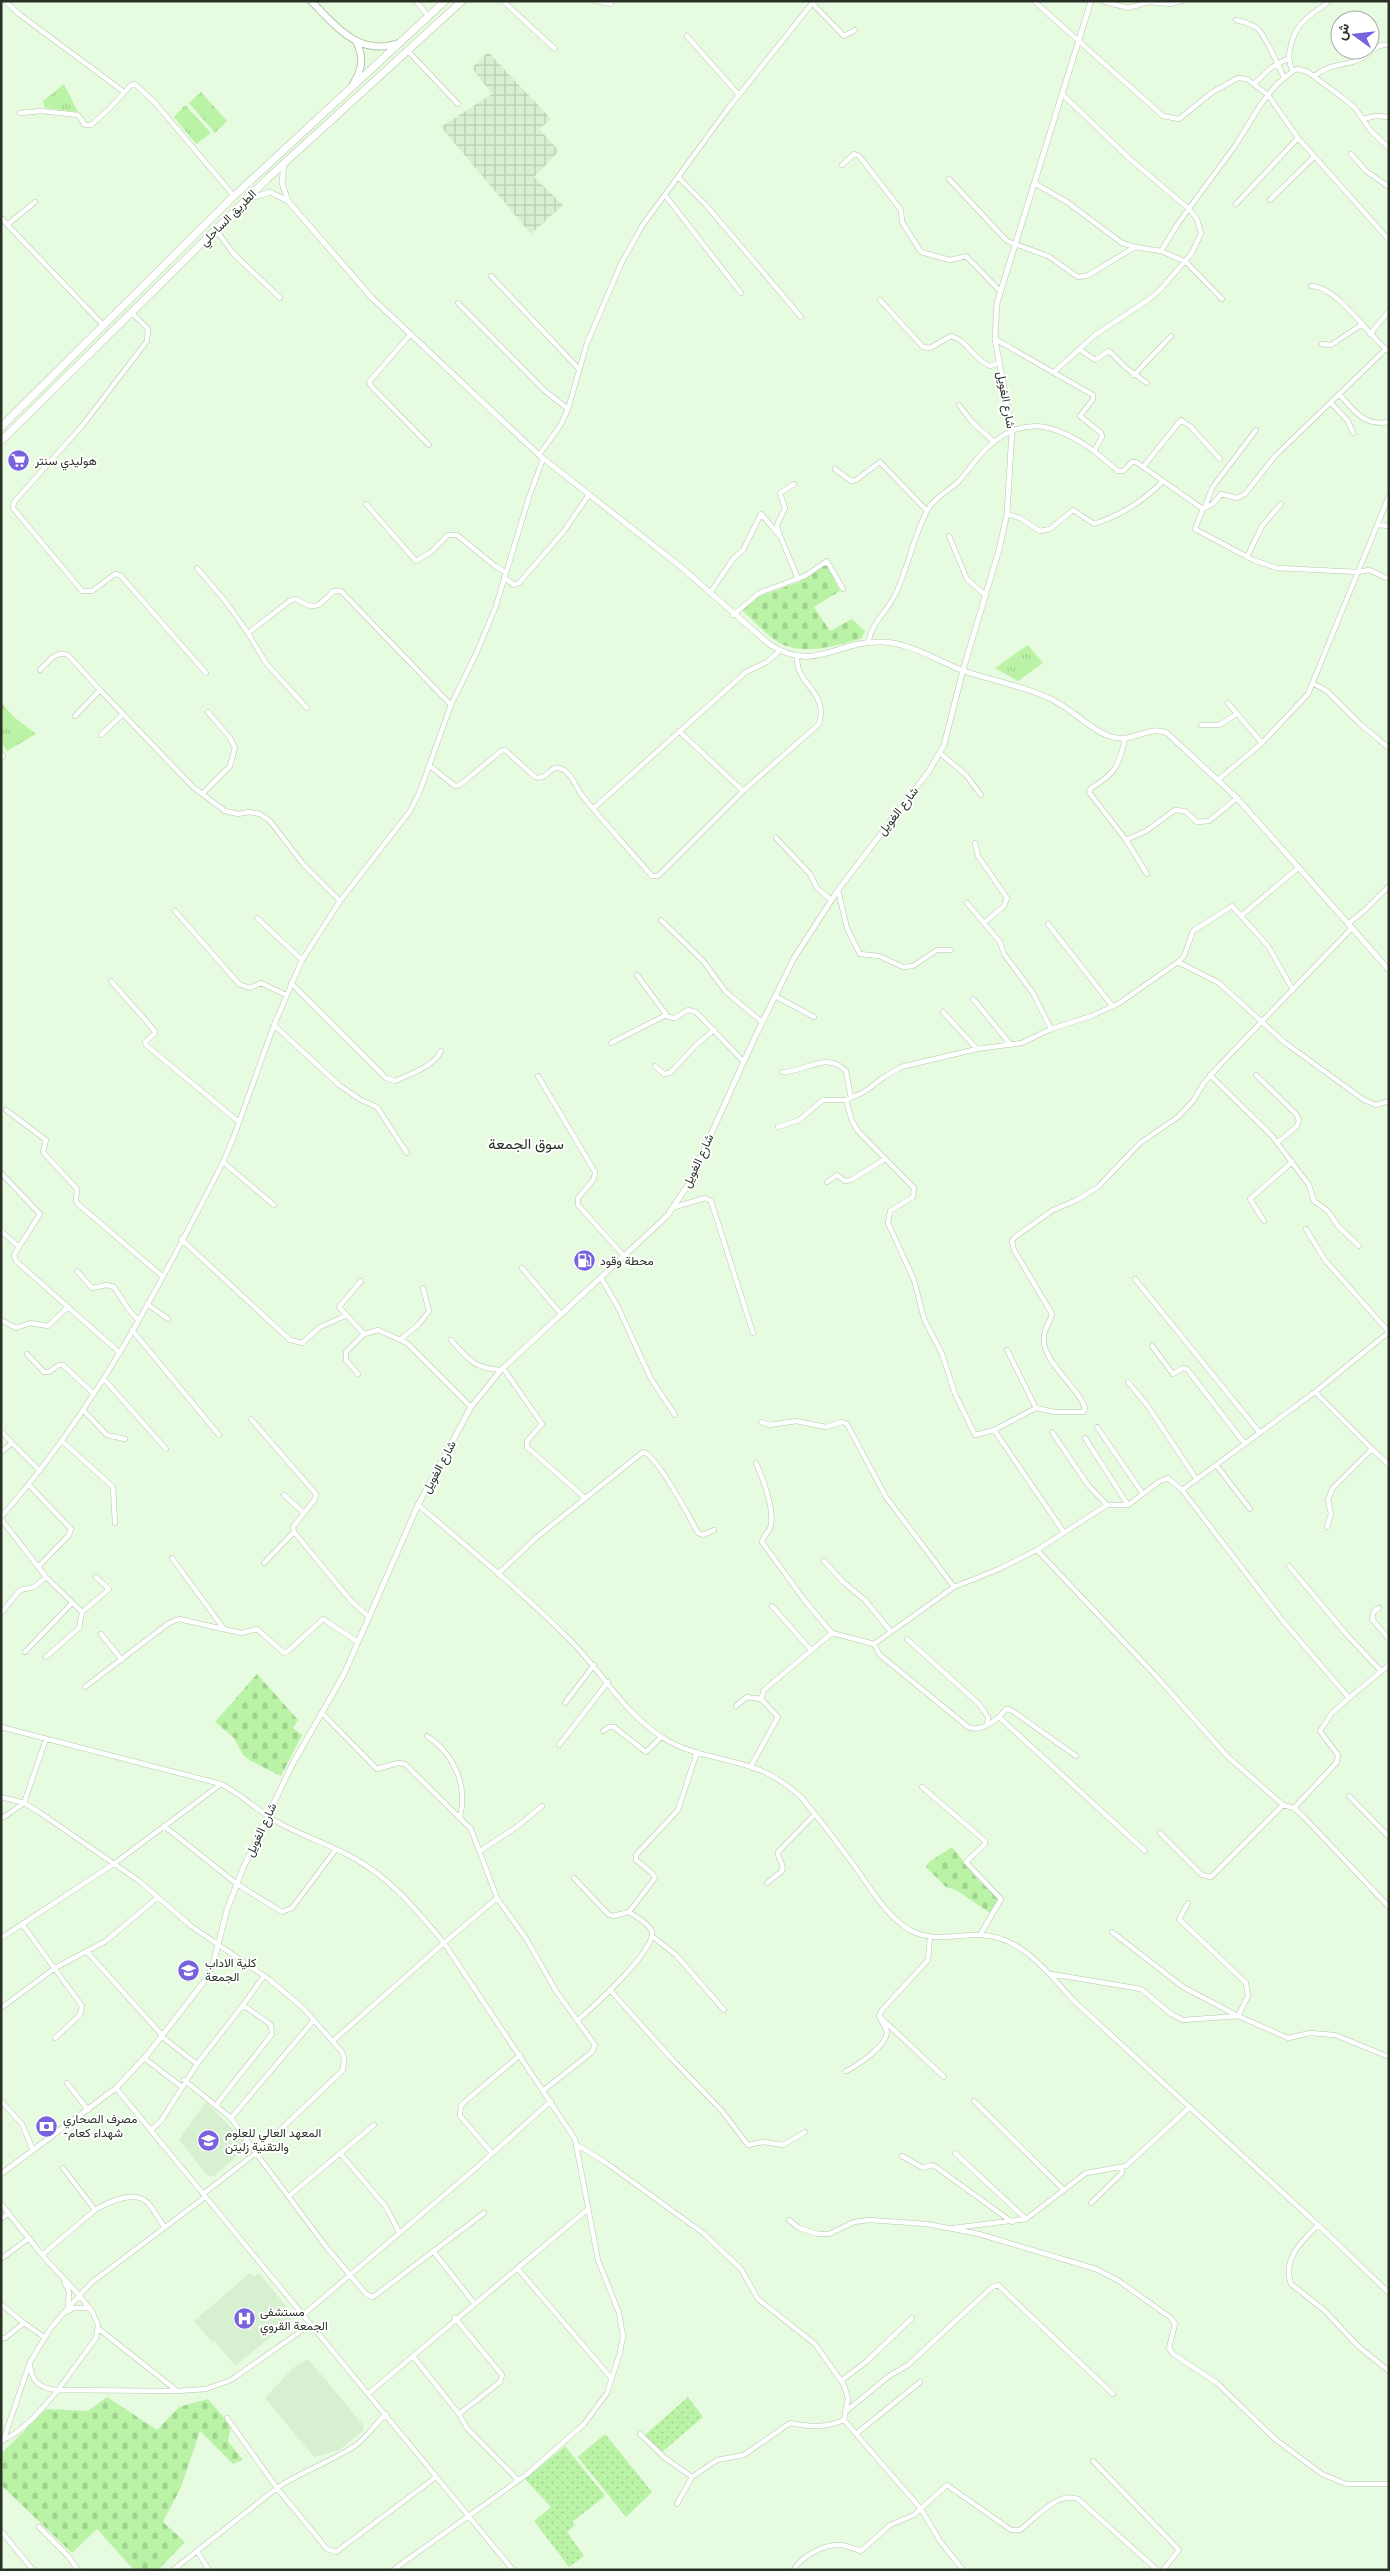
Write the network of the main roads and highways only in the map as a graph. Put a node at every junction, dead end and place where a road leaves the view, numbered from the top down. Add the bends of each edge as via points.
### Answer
1 (311, 1) edge
2 (445, 1) edge
3 (462, 1) edge
4 (357, 43) junction
5 (399, 43) junction
6 (352, 87) junction
7 (2, 424) edge
8 (1, 441) edge

1 - 4 main road
2 - 5 highway, الطريق الساحلي
3 - 8 highway, الطريق الساحلي via 284,163
4 - 5 main road via 377,48
4 - 6 main road via 362,62
5 - 6 highway, الطريق الساحلي
6 - 7 highway, الطريق الساحلي via 234,196

